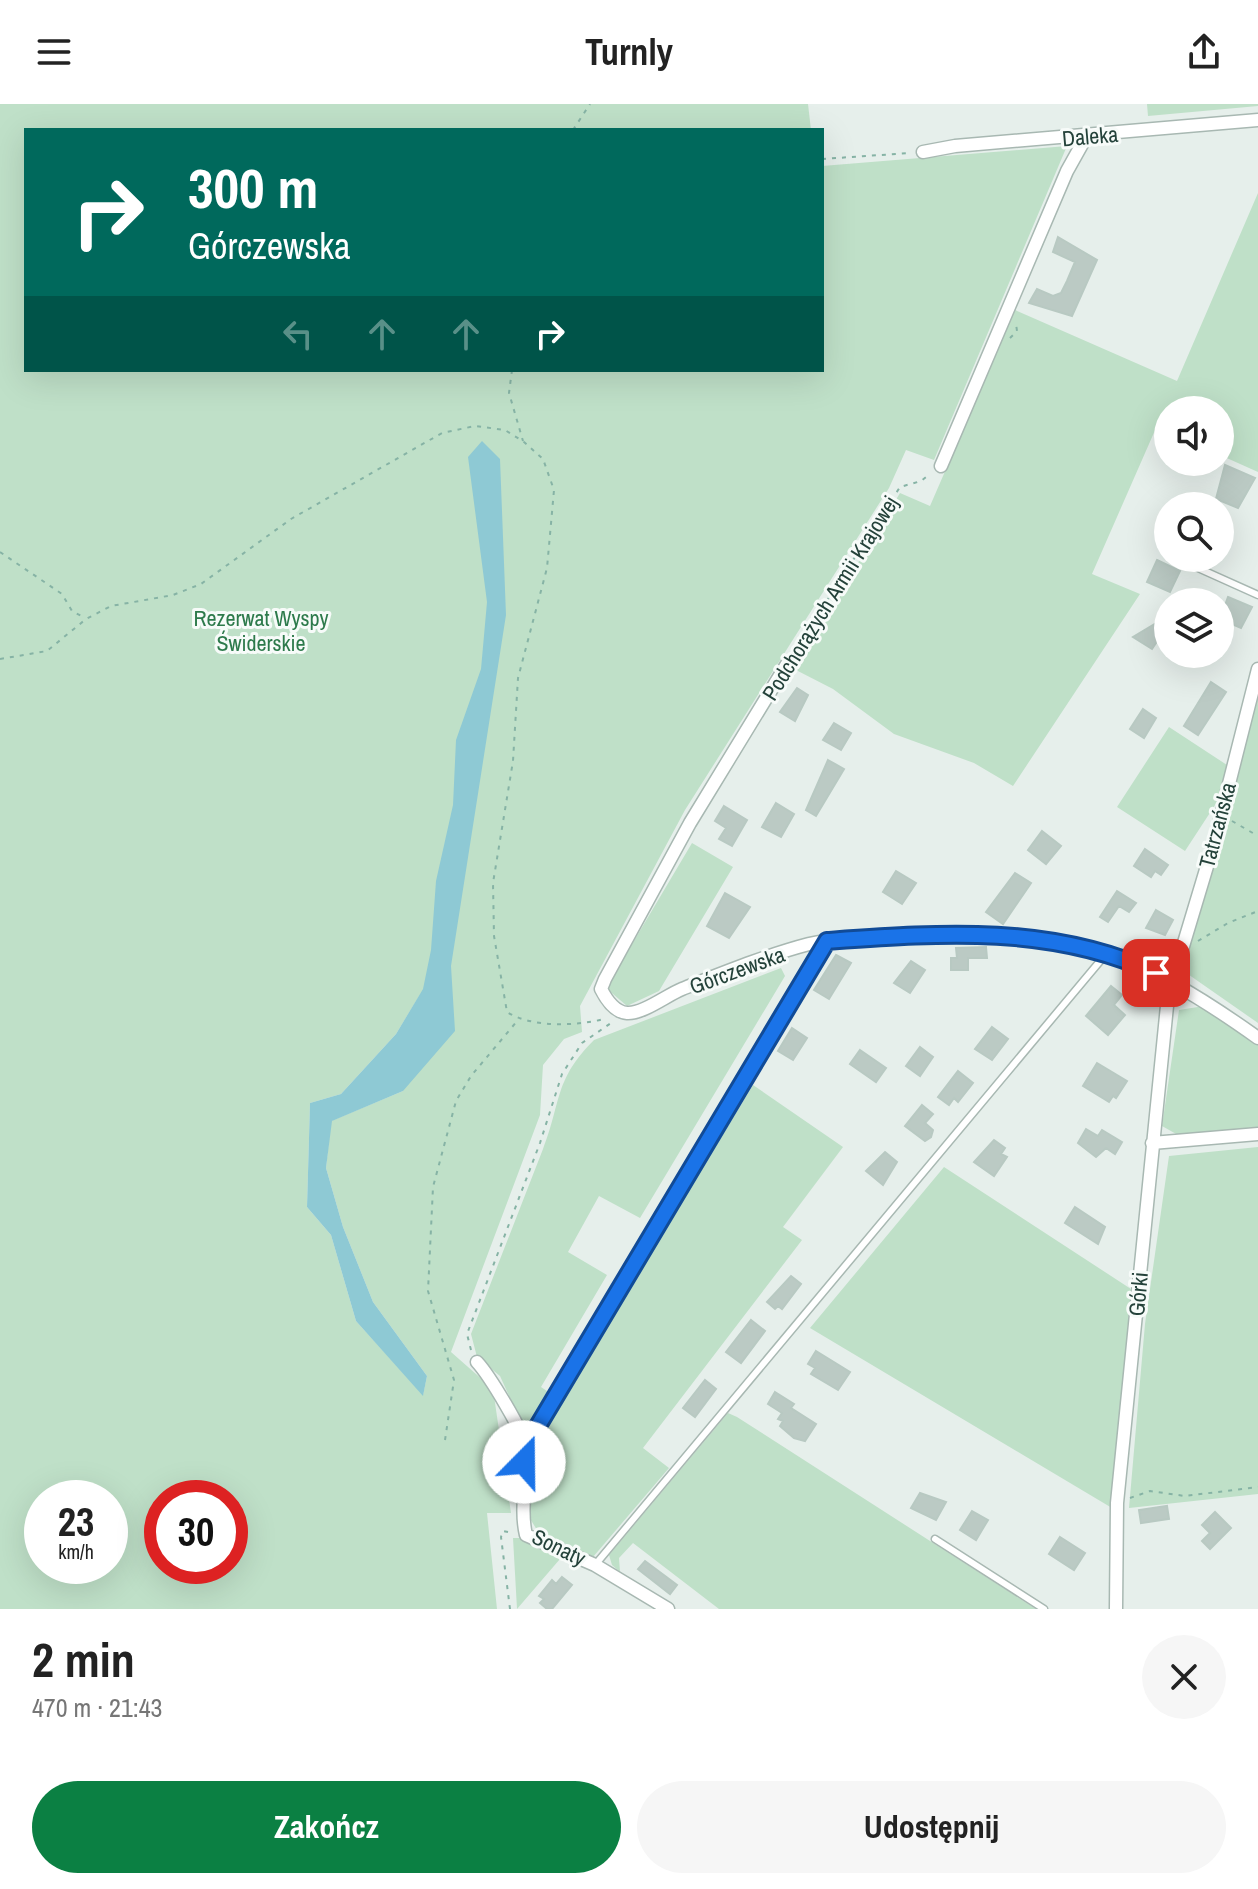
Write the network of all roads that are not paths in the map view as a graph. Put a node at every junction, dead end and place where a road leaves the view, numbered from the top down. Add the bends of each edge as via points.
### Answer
1 (1258, 120) edge
2 (1086, 137) junction
3 (923, 152) road end
4 (941, 466) road end
5 (1207, 572) edge
6 (1258, 595) edge
7 (787, 664) road end
8 (1258, 669) edge
9 (827, 941) junction
10 (1107, 952) junction
11 (1173, 981) junction
12 (625, 1013) joint
13 (1258, 1038) edge
14 (1258, 1134) edge
15 (1152, 1143) junction
16 (477, 1362) road end
17 (526, 1446) junction
18 (935, 1539) dead end
19 (595, 1565) junction
20 (668, 1609) edge
21 (1044, 1609) edge
22 (1116, 1609) edge

1 - 2 street, Daleka
2 - 3 street, Daleka
2 - 4 street
5 - 6 lane
7 - 12 street, Podchorążych Armii Krajowej via 690,823 605,979 601,989 606,1000
8 - 11 street, Tatrzańska
9 - 10 street, Górczewska via 957,934 1059,940
9 - 12 street, Górczewska
9 - 17 lane
10 - 11 street, Górczewska
10 - 19 lane
11 - 13 street, Górczewska
11 - 15 street, Górki
14 - 15 street
15 - 22 street, Górki via 1117,1503
16 - 17 street, Sonaty via 499,1389
17 - 19 street, Sonaty via 526,1535
18 - 21 lane
19 - 20 street, Sonaty

